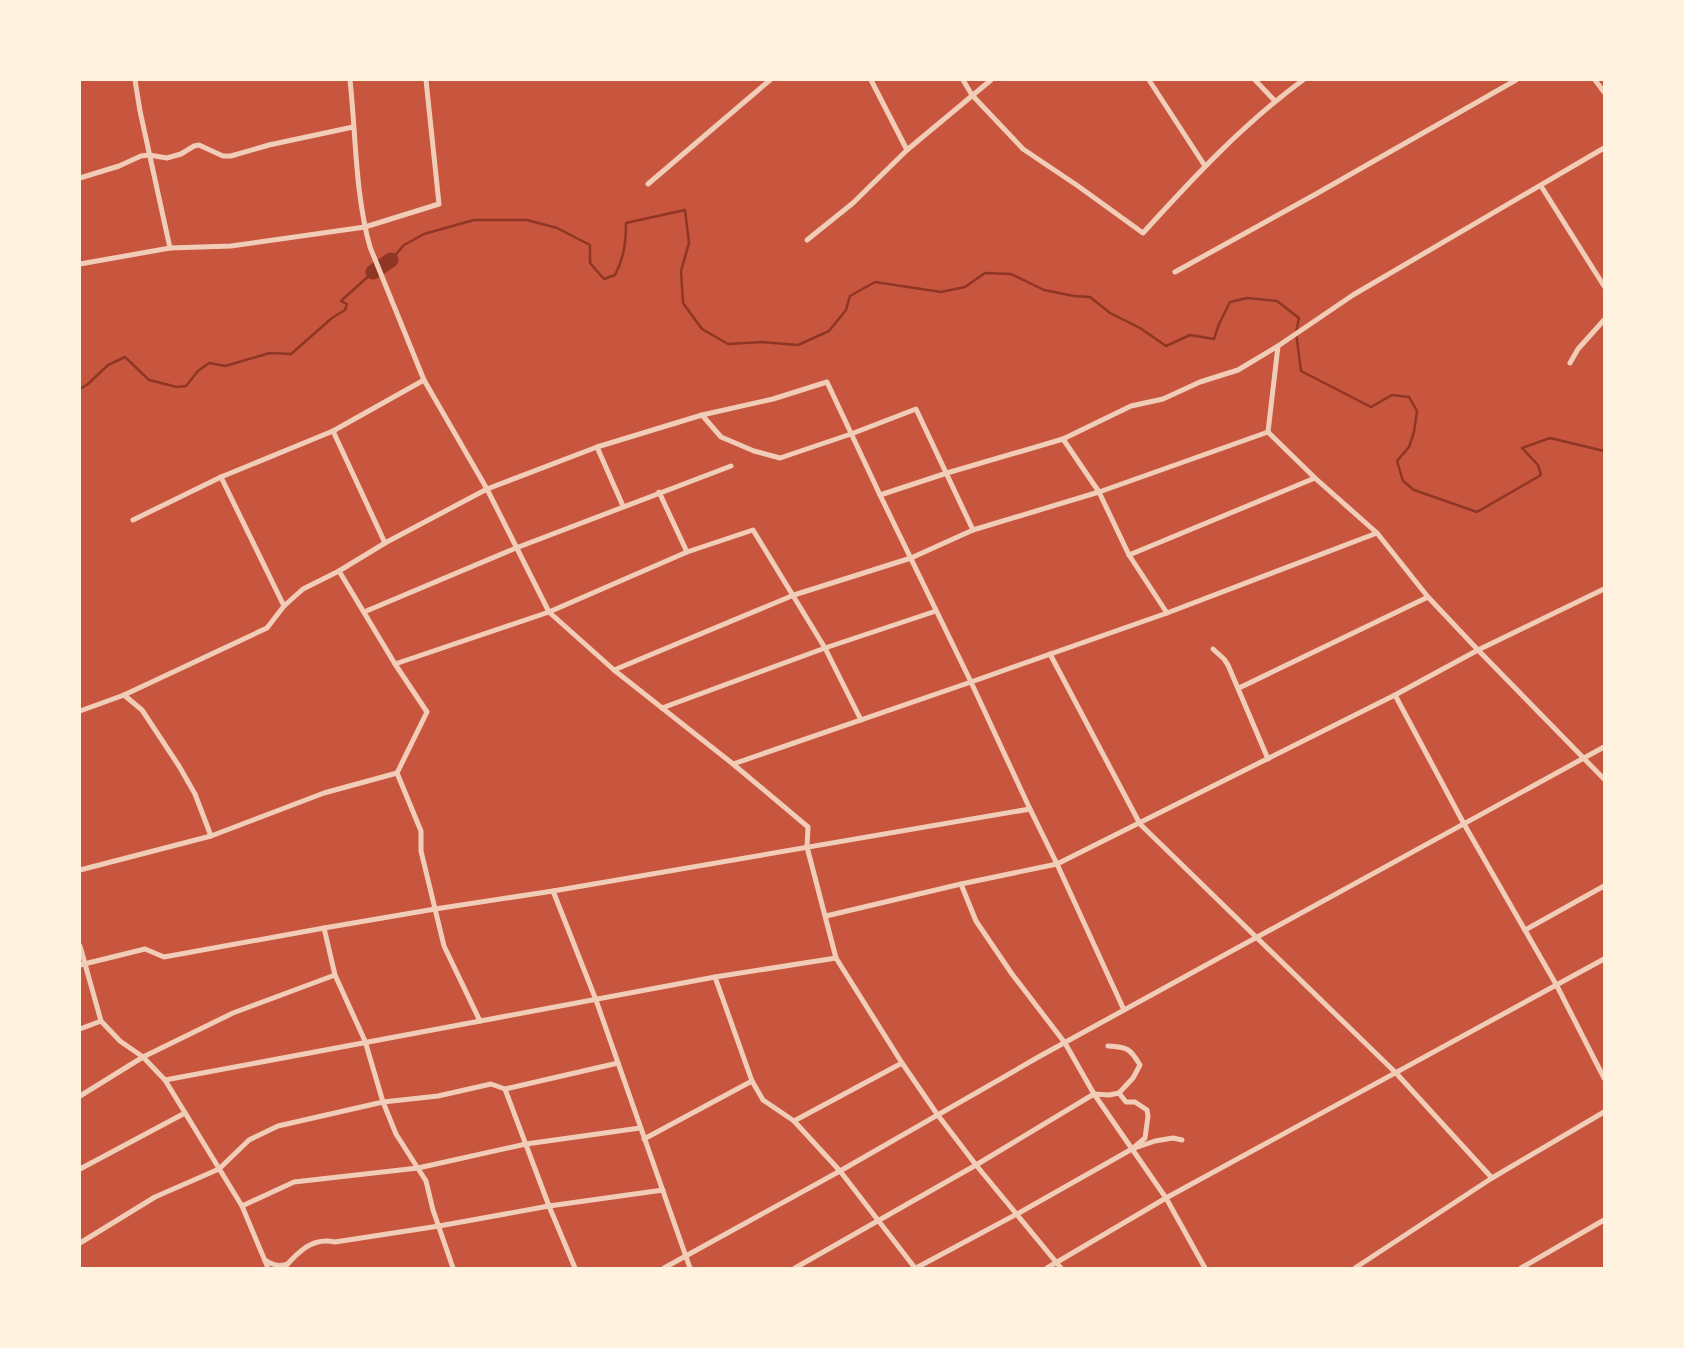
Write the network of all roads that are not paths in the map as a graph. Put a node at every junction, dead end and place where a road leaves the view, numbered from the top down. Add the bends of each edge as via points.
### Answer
1 (135, 80) edge
2 (350, 80) edge
3 (426, 80) edge
4 (770, 80) edge
5 (871, 80) edge
6 (963, 80) edge
7 (992, 80) edge
8 (1149, 80) edge
9 (1255, 80) edge
10 (1303, 80) edge
11 (1516, 80) edge
12 (1595, 80) edge
13 (1604, 92) edge
14 (972, 95) junction
15 (1274, 101) junction
16 (353, 127) junction
17 (1604, 148) edge
18 (907, 150) junction
19 (149, 155) junction
20 (1205, 166) junction
21 (80, 178) edge
22 (648, 184) dead end
23 (1541, 186) junction
24 (365, 227) junction
25 (807, 240) dead end
26 (170, 248) junction
27 (80, 264) edge
28 (1175, 272) dead end
29 (1604, 286) edge
30 (1604, 320) edge
31 (1278, 346) junction
32 (1570, 363) dead end
33 (424, 380) junction
34 (702, 415) junction
35 (333, 431) junction
36 (1268, 432) junction
37 (852, 434) junction
38 (1063, 439) junction
39 (596, 447) junction
40 (731, 466) dead end
41 (947, 472) junction
42 (221, 477) junction
43 (1314, 478) junction
44 (487, 489) junction
45 (659, 492) junction
46 (1098, 492) junction
47 (880, 495) junction
48 (623, 506) junction
49 (133, 520) dead end
50 (973, 530) junction
51 (1377, 534) junction
52 (386, 543) junction
53 (516, 548) junction
54 (687, 552) junction
55 (1129, 555) junction
56 (911, 558) junction
57 (339, 570) junction
58 (1604, 588) edge
59 (794, 595) junction
60 (1428, 597) junction
61 (284, 606) junction
62 (936, 610) junction
63 (364, 612) junction
64 (550, 612) junction
65 (1167, 613) junction
66 (825, 648) junction
67 (1213, 650) dead end
68 (1478, 650) junction
69 (1050, 654) junction
70 (395, 664) junction
71 (614, 670) junction
72 (971, 682) junction
73 (1239, 688) junction
74 (124, 695) junction
75 (1395, 695) junction
76 (662, 708) junction
77 (80, 712) edge
78 (861, 720) junction
79 (1604, 747) edge
80 (1268, 759) junction
81 (1583, 759) junction
82 (733, 764) junction
83 (397, 773) junction
84 (1604, 779) edge
85 (1030, 809) junction
86 (1140, 824) junction
87 (1464, 824) junction
88 (211, 836) junction
89 (807, 847) junction
90 (1058, 864) junction
91 (80, 870) edge
92 (961, 884) junction
93 (1604, 886) edge
94 (554, 891) junction
95 (435, 909) junction
96 (826, 916) junction
97 (324, 928) junction
98 (1525, 930) junction
99 (1256, 937) junction
100 (80, 946) edge
101 (836, 958) junction
102 (1604, 959) edge
103 (83, 964) edge
104 (335, 974) junction
105 (714, 977) junction
106 (1557, 986) junction
107 (596, 1000) junction
108 (1124, 1010) junction
109 (101, 1021) junction
110 (480, 1021) junction
111 (80, 1029) edge
112 (365, 1041) junction
113 (1065, 1043) junction
114 (1108, 1046) dead end
115 (143, 1057) junction
116 (618, 1063) junction
117 (902, 1063) junction
118 (1396, 1073) junction
119 (1604, 1078) edge
120 (164, 1080) junction
121 (752, 1081) junction
122 (505, 1089) junction
123 (1119, 1093) junction
124 (1094, 1094) junction
125 (80, 1096) edge
126 (382, 1102) junction
127 (1604, 1112) edge
128 (184, 1113) junction
129 (937, 1114) junction
130 (794, 1121) junction
131 (640, 1128) junction
132 (644, 1139) junction
133 (1182, 1140) dead end
134 (526, 1144) junction
135 (1132, 1149) junction
136 (976, 1165) junction
137 (418, 1168) junction
138 (80, 1169) edge
139 (219, 1169) junction
140 (840, 1171) junction
141 (1492, 1178) junction
142 (663, 1190) junction
143 (1166, 1198) junction
144 (242, 1206) junction
145 (549, 1206) junction
146 (1017, 1214) junction
147 (879, 1220) junction
148 (1604, 1220) edge
149 (439, 1226) junction
150 (80, 1243) edge
151 (686, 1256) junction
152 (264, 1260) junction
153 (1057, 1262) junction
154 (286, 1266) edge
155 (268, 1268) edge
156 (453, 1268) edge
157 (575, 1268) edge
158 (664, 1268) edge
159 (690, 1268) edge
160 (795, 1268) edge
161 (915, 1268) edge
162 (1047, 1268) edge
163 (1061, 1268) edge
164 (1205, 1268) edge
165 (1355, 1268) edge
166 (1521, 1268) edge

1 - 19 street
2 - 16 street
3 - 24 street via 439,204
4 - 22 street
5 - 18 street
6 - 14 street
7 - 14 street
8 - 20 street
9 - 15 street
10 - 15 street
11 - 28 street
12 - 13 street
14 - 18 street
14 - 20 street via 1023,149 1142,233
15 - 20 street
16 - 19 street via 231,156 223,156 199,145 167,158
16 - 24 street
17 - 23 street
18 - 25 street via 853,203
19 - 21 street
19 - 26 street
23 - 29 street
23 - 31 street via 1353,295
24 - 26 street via 231,246
24 - 33 street via 370,247
26 - 27 street
30 - 32 street
31 - 36 street
31 - 38 street via 1238,370 1200,382 1163,399 1132,406
33 - 35 street
33 - 44 street
34 - 37 street via 721,437 780,458
34 - 37 street via 773,399 827,382
34 - 39 street
35 - 42 street
35 - 52 street
36 - 43 street
36 - 46 street
37 - 41 street via 916,409
37 - 47 street
38 - 41 street
38 - 46 street
39 - 44 street
39 - 48 street
40 - 45 street
41 - 47 street
41 - 50 street
42 - 49 street
42 - 61 street
43 - 51 street
43 - 55 street
44 - 52 street
44 - 53 street
45 - 48 street
45 - 54 street
46 - 50 street
46 - 55 street
47 - 56 street
48 - 53 street
50 - 56 street
51 - 60 street
51 - 65 street
52 - 57 street
53 - 63 street
53 - 64 street
54 - 59 street via 753,530
54 - 64 street
55 - 65 street
56 - 59 street
56 - 62 street
57 - 61 street via 304,588
57 - 63 street
58 - 68 street
59 - 66 street
59 - 71 street
60 - 68 street
60 - 73 street
61 - 74 street via 267,628
62 - 66 street
62 - 72 street
63 - 70 street
64 - 70 street
64 - 71 street
65 - 69 street
66 - 76 street
66 - 78 street
67 - 73 street via 1224,659
68 - 75 street
68 - 81 street
69 - 72 street
69 - 86 street
70 - 83 street via 426,712
71 - 76 street
72 - 78 street
72 - 85 street
73 - 80 street
74 - 77 street
74 - 88 street via 142,710 179,766 195,794
75 - 80 street
75 - 87 street
76 - 82 street
78 - 82 street
79 - 81 street
80 - 86 street
81 - 84 street
81 - 87 street
82 - 89 street via 808,827
83 - 88 street via 324,793
83 - 95 street via 421,831 421,851
85 - 89 street
85 - 90 street
86 - 90 street
86 - 99 street
87 - 98 street
87 - 99 street
88 - 91 street
89 - 94 street
89 - 96 street
90 - 92 street
90 - 108 street
92 - 96 street
92 - 113 street via 976,921
93 - 98 street
94 - 95 street
94 - 107 street
95 - 97 street
95 - 110 street via 444,946
96 - 101 street
97 - 103 street via 164,957 145,949
97 - 104 street
98 - 106 street
99 - 108 street
99 - 118 street
100 - 103 street
101 - 105 street
101 - 117 street
102 - 106 street
103 - 109 street
104 - 112 street
104 - 115 street via 233,1013
105 - 107 street
105 - 121 street
106 - 118 street
106 - 119 street
107 - 110 street
107 - 116 street
108 - 113 street
109 - 111 street
109 - 115 street
110 - 112 street
112 - 120 street
112 - 126 street
113 - 124 street
113 - 129 street
114 - 123 street via 1125,1047 1140,1065
115 - 120 street
115 - 125 street
116 - 122 street
116 - 131 street
117 - 129 street
117 - 130 street
118 - 141 street
118 - 143 street
120 - 128 street
121 - 130 street via 763,1100
121 - 132 street
122 - 126 street via 491,1084 438,1096
122 - 134 street
123 - 124 street
123 - 135 street via 1126,1102 1135,1102 1147,1110 1145,1138
124 - 135 street
124 - 136 street
126 - 137 street via 396,1134
126 - 139 street via 278,1126 248,1140
127 - 141 street
128 - 138 street
128 - 139 street
129 - 136 street
129 - 140 street
130 - 140 street
131 - 132 street
131 - 134 street
132 - 142 street
133 - 135 street via 1155,1141
134 - 137 street
134 - 145 street
135 - 143 street
135 - 146 street
136 - 146 street
136 - 147 street
137 - 144 street via 294,1182
137 - 149 street via 426,1181
139 - 144 street
139 - 150 street via 154,1197
140 - 147 street
140 - 151 street
141 - 165 street
142 - 145 street
142 - 151 street
143 - 153 street
143 - 164 street
144 - 152 street
145 - 149 street
145 - 157 street
146 - 153 street
146 - 161 street
147 - 160 street
147 - 161 street
148 - 166 street
149 - 154 street via 334,1242 324,1240 311,1244
149 - 156 street
151 - 158 street
151 - 159 street
152 - 154 street
152 - 155 street
153 - 162 street
153 - 163 street

